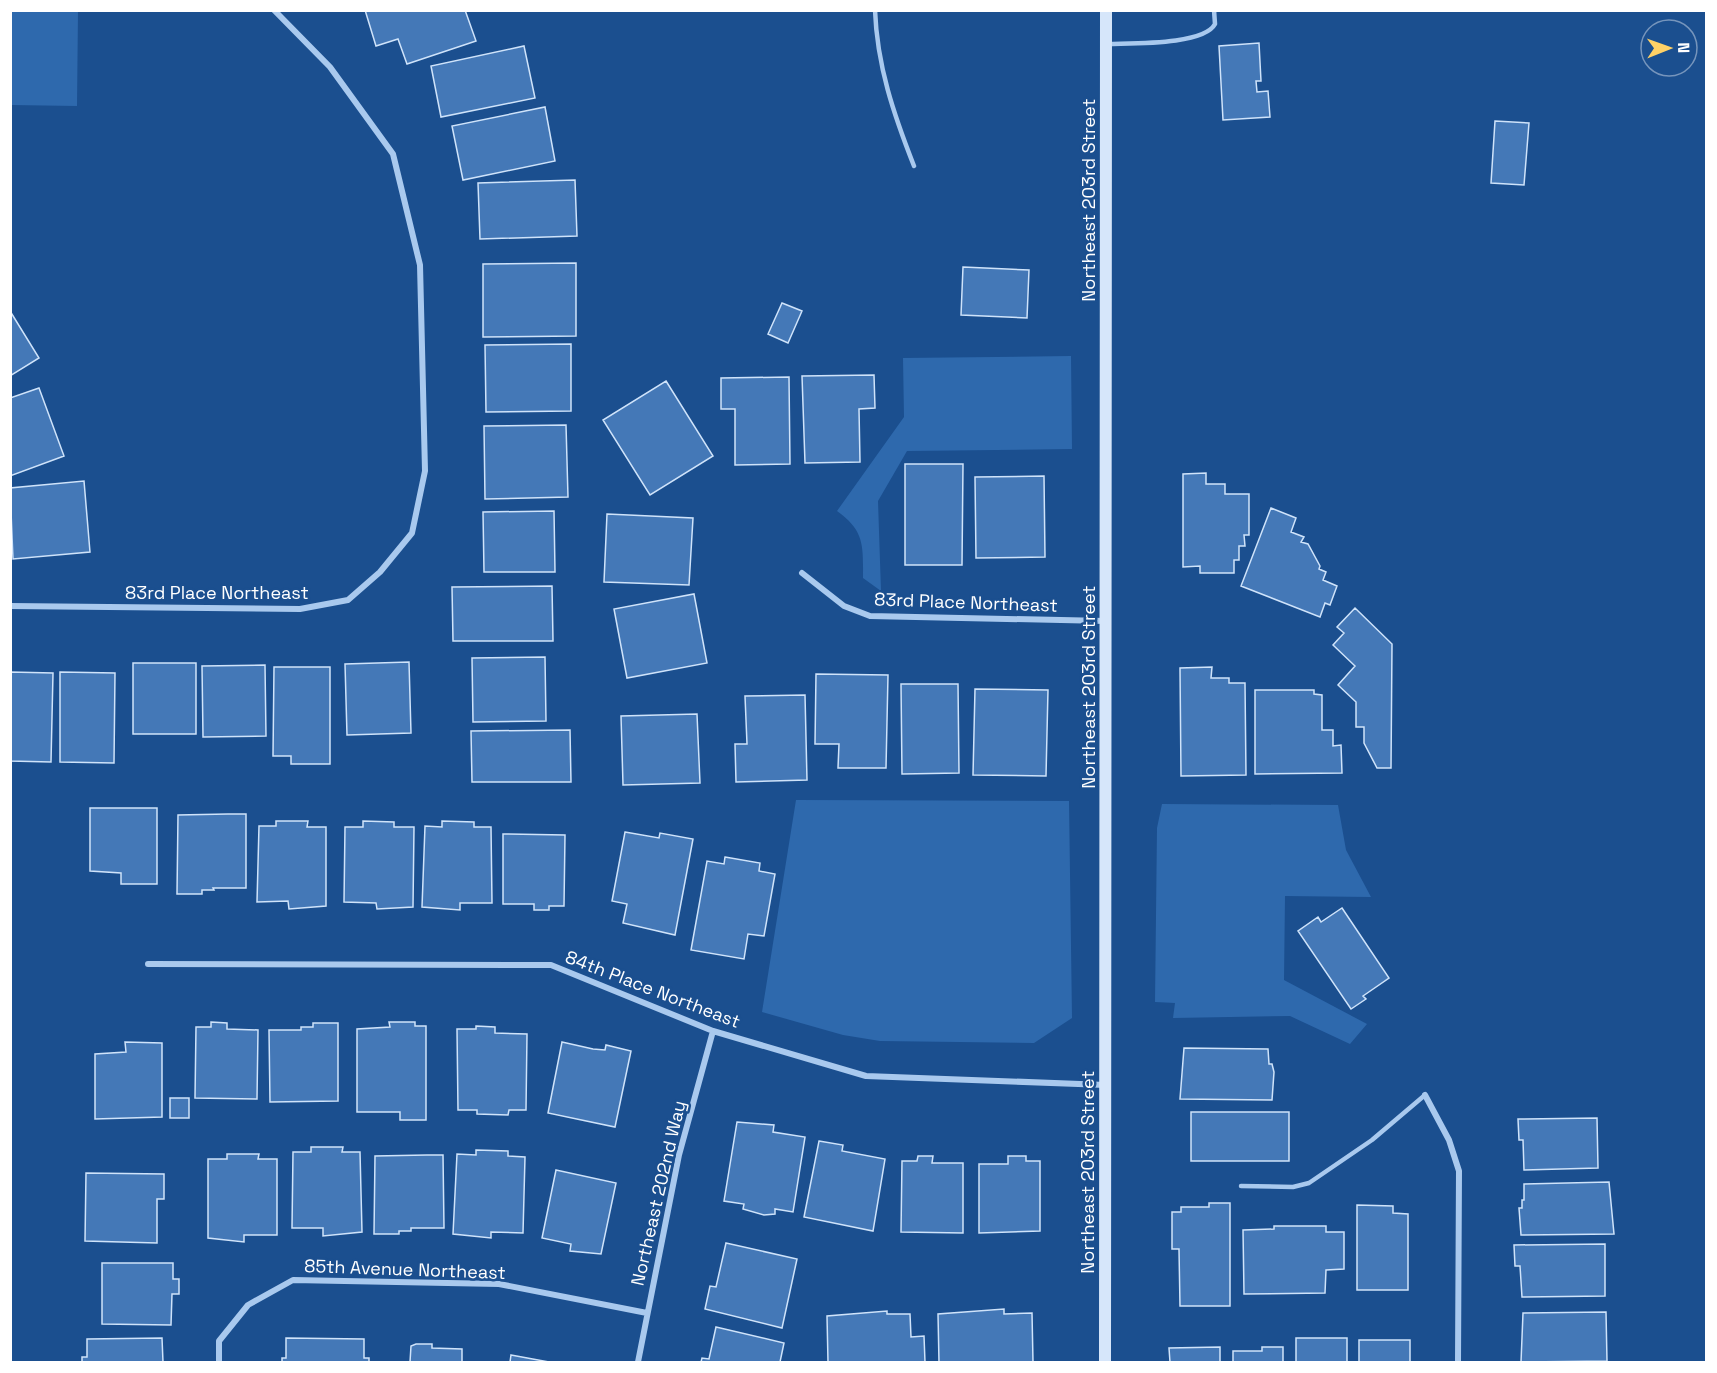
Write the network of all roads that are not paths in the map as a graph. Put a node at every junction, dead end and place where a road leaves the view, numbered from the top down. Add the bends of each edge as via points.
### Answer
1 (274, 10) edge
2 (875, 10) edge
3 (1106, 10) edge
4 (1214, 10) edge
5 (1106, 45) junction
6 (914, 166) dead end
7 (802, 573) dead end
8 (10, 606) edge
9 (1106, 621) junction
10 (148, 964) dead end
11 (713, 1032) junction
12 (1106, 1085) junction
13 (1425, 1095) joint
14 (1241, 1186) dead end
15 (647, 1313) junction
16 (219, 1362) edge
17 (638, 1362) edge
18 (1105, 1362) edge
19 (1458, 1362) edge

1 - 8 street, 83rd Place Northeast via 330,67 393,153 420,265 425,471 412,533 380,572 348,600 300,609
2 - 6 lane via 876,41 890,104
3 - 5 street, Northeast 203rd Street
4 - 5 lane via 1215,24 1206,34
5 - 9 street, Northeast 203rd Street
7 - 9 street, 83rd Place Northeast via 844,606 870,616
9 - 12 street, Northeast 203rd Street
10 - 11 street, 84th Place Northeast via 550,965
11 - 12 street, 84th Place Northeast via 866,1077
11 - 15 street, Northeast 202nd Way via 679,1155
12 - 18 street, Northeast 203rd Street
13 - 14 lane via 1372,1140 1309,1184
13 - 19 street via 1449,1140 1459,1171
15 - 16 street, 85th Avenue Northeast via 499,1284 293,1280 248,1305 219,1341
15 - 17 street, Northeast 202nd Way

